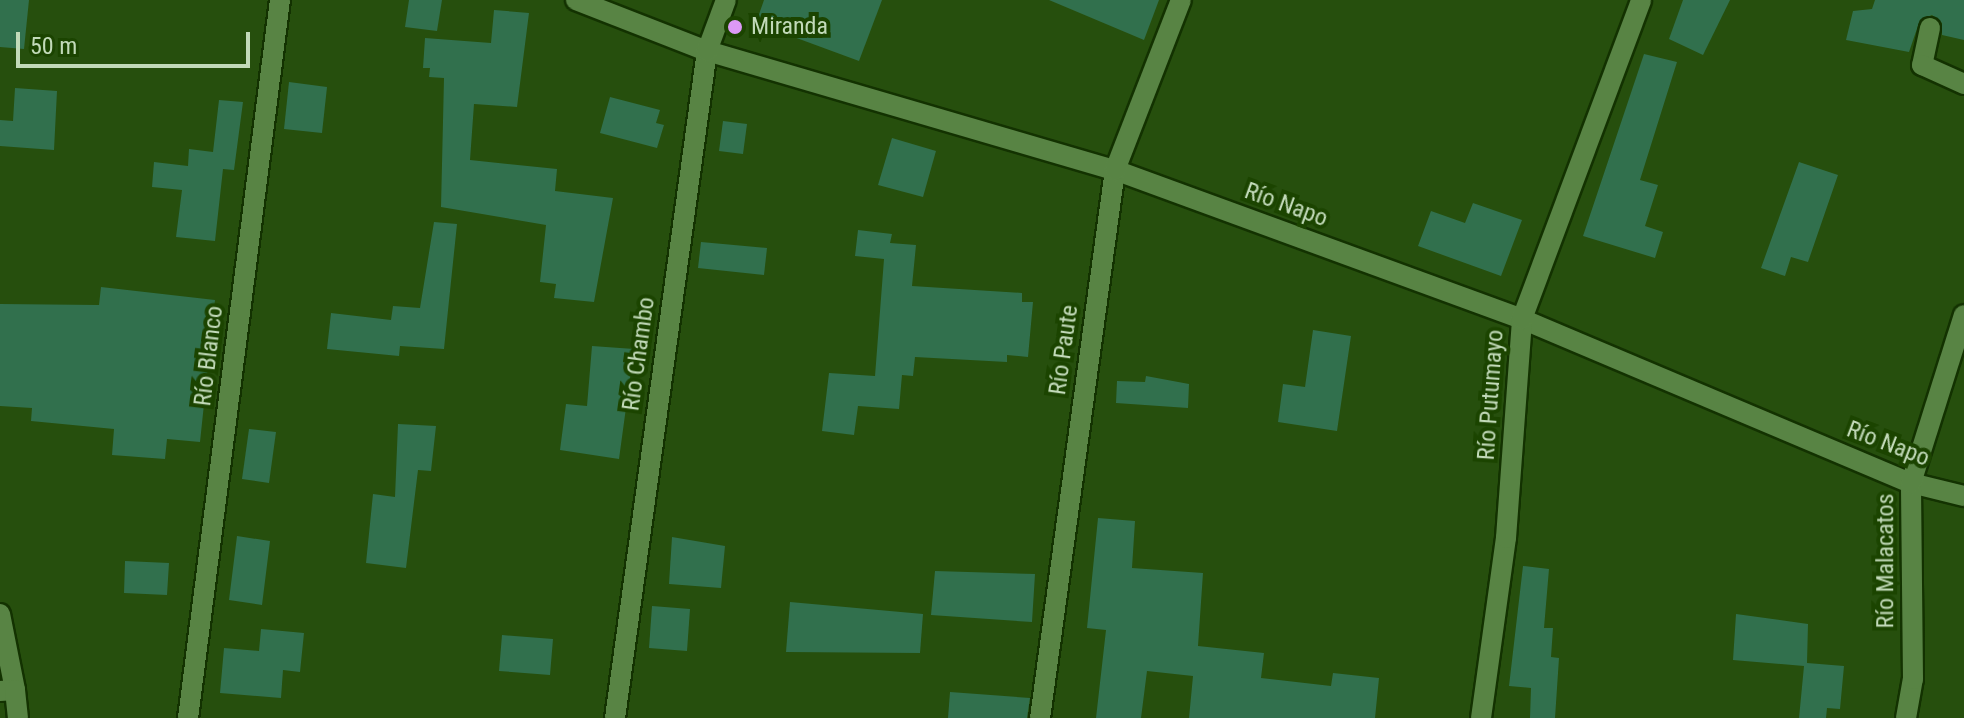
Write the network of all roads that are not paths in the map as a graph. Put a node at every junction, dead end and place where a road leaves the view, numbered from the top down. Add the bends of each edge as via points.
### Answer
1 (280, 0) edge
2 (576, 0) edge
3 (726, 0) edge
4 (1181, 0) edge
5 (1641, 0) edge
6 (1930, 28) dead end
7 (707, 51) junction
8 (1964, 84) edge
9 (1115, 170) junction
10 (1964, 315) edge
11 (1522, 319) junction
12 (1911, 483) junction
13 (1964, 496) edge
14 (0, 614) edge
15 (8, 691) edge
16 (18, 718) edge
17 (188, 718) edge
18 (615, 718) edge
19 (1040, 718) edge
20 (1481, 718) edge
21 (1906, 718) edge

1 - 17 street, Río Blanco
2 - 7 street, Río Napo
3 - 7 street, Río Chambo
4 - 9 street, Río Paute
5 - 11 street, Río Putumayo
6 - 8 street via 1922,65
7 - 9 street, Río Napo
7 - 18 street, Río Chambo
9 - 11 street, Río Napo
9 - 19 street, Río Paute
10 - 12 street, Río Malacatos
11 - 12 street, Río Napo
11 - 20 street, Río Putumayo via 1506,538
12 - 13 street, Río Napo
12 - 21 street, Río Malacatos via 1913,679
14 - 15 street
15 - 16 street

